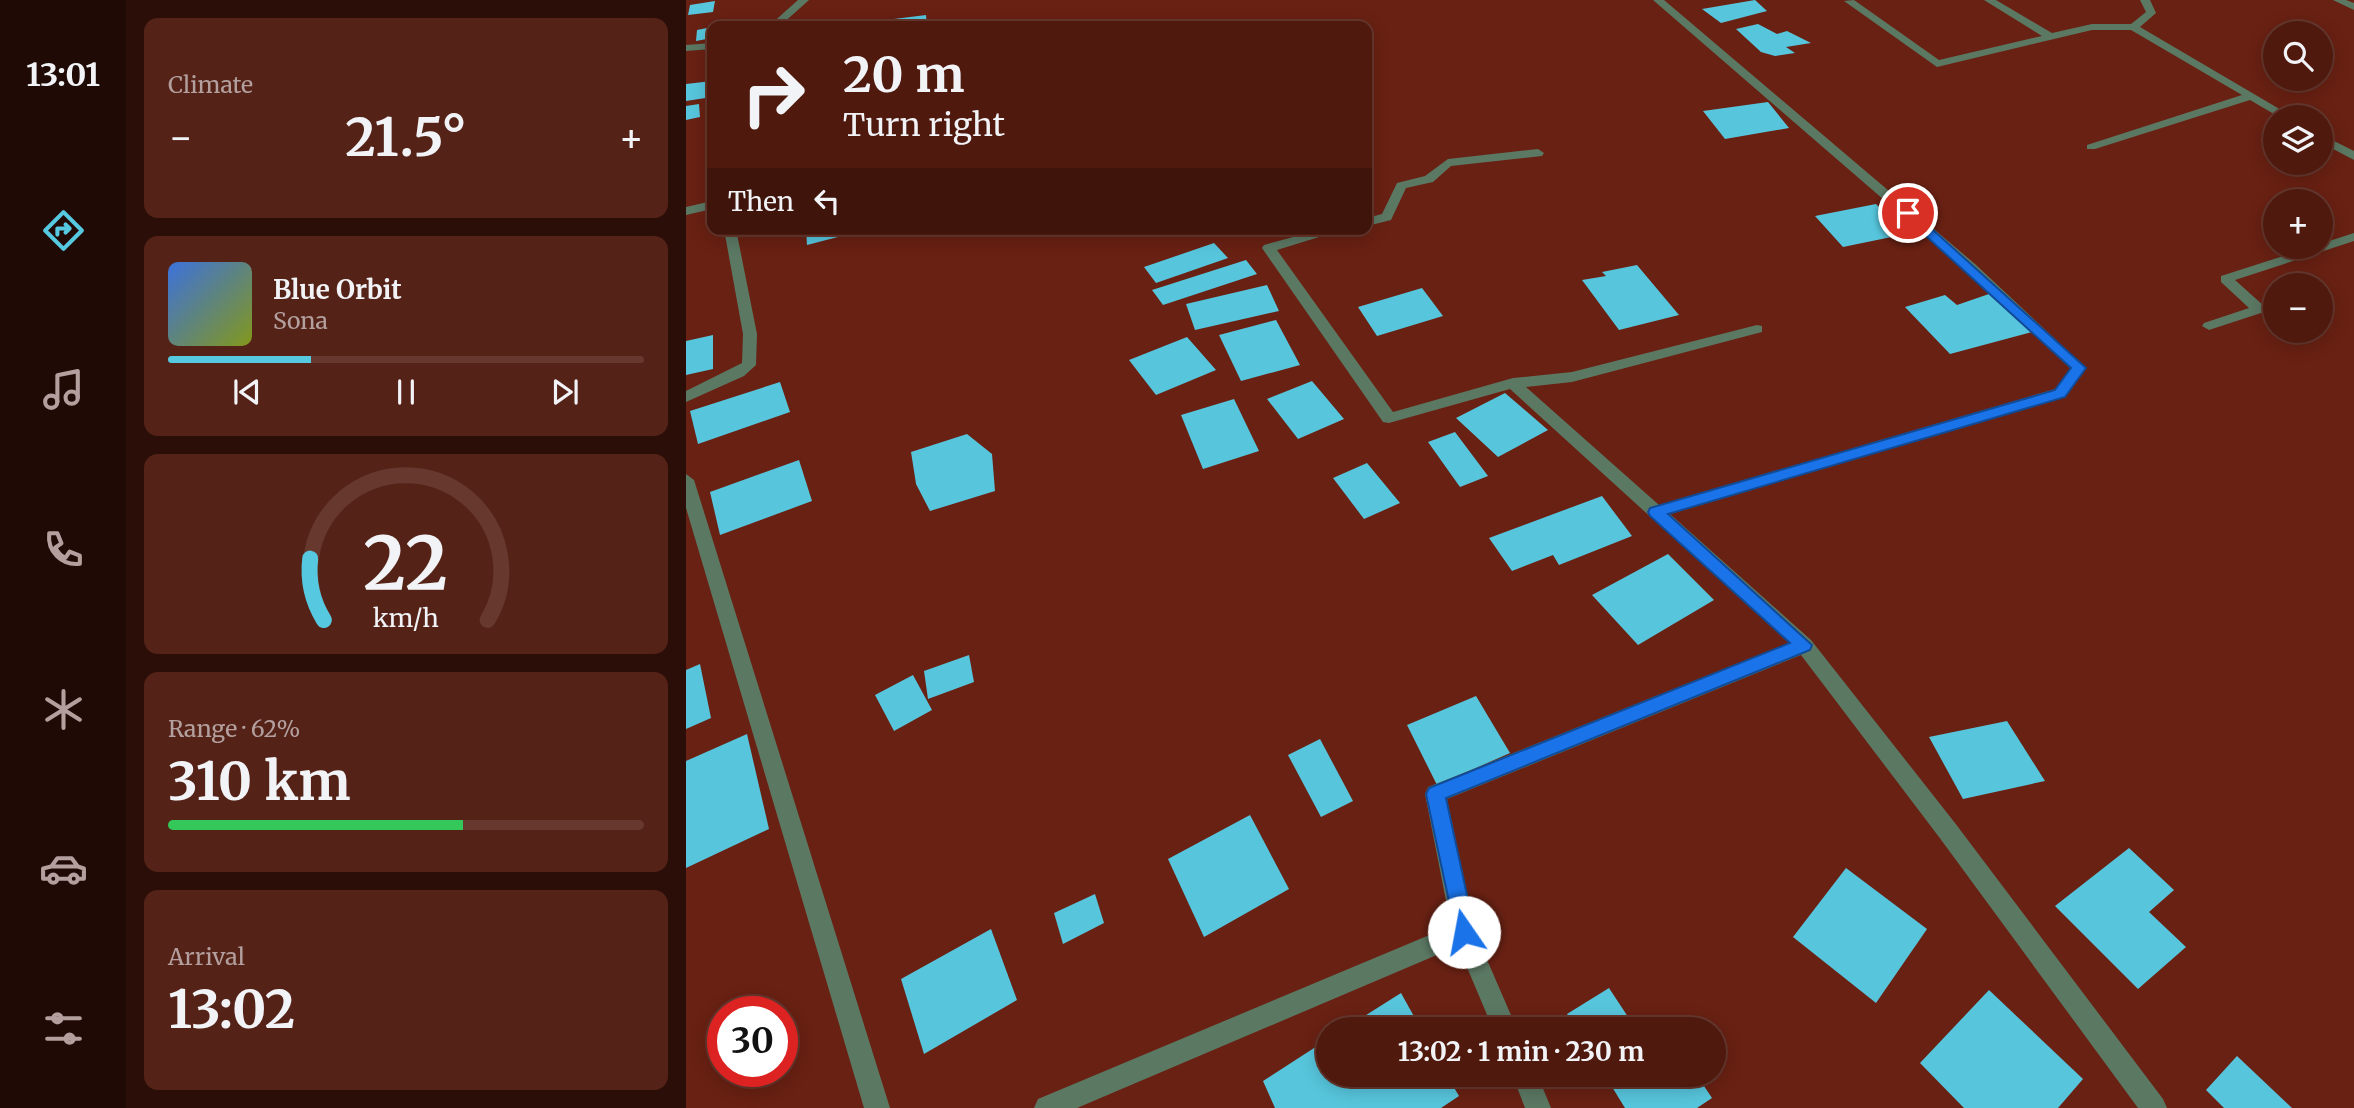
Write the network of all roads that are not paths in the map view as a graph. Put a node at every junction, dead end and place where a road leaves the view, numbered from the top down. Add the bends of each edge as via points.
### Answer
1 (804, 0) edge
2 (1658, 0) edge
3 (1989, 0) edge
4 (2338, 0) edge
5 (1849, 1) edge
6 (2148, 1) edge
7 (2354, 7) edge
8 (780, 21) edge
9 (2133, 27) junction
10 (2051, 37) junction
11 (707, 46) edge
12 (686, 48) edge
13 (2251, 96) junction
14 (2266, 105) edge
15 (2333, 144) edge
16 (2091, 147) dead end
17 (1538, 153) dead end
18 (2354, 156) edge
19 (707, 206) edge
20 (686, 211) edge
21 (1372, 220) edge
22 (731, 235) edge
23 (1317, 235) edge
24 (2354, 237) edge
25 (2209, 326) dead end
26 (1757, 329) dead end
27 (1513, 383) junction
28 (686, 397) edge
29 (686, 480) edge
30 (1656, 512) junction
31 (1804, 645) junction
32 (1464, 932) junction
33 (1500, 1017) edge
34 (1529, 1087) edge
35 (877, 1108) edge
36 (1047, 1108) edge
37 (1538, 1108) edge
38 (2154, 1108) edge

1 - 8 street
2 - 30 street via 1970,267 2079,368 2060,393
3 - 10 street
4 - 7 street
5 - 10 street via 1937,64
6 - 9 street via 2151,13
9 - 10 street via 2092,27
9 - 13 street
11 - 12 street
13 - 14 street
13 - 16 street
15 - 18 street
17 - 21 street via 1448,163 1429,179 1401,186 1387,216
19 - 20 street
22 - 28 street via 750,334 749,365
23 - 27 street via 1269,248 1390,418
24 - 25 street via 2226,279 2259,309
26 - 27 street via 1572,377
27 - 30 street
29 - 35 street
30 - 31 street
31 - 32 street via 1436,794
31 - 38 street
32 - 33 street
32 - 36 street
34 - 37 street

